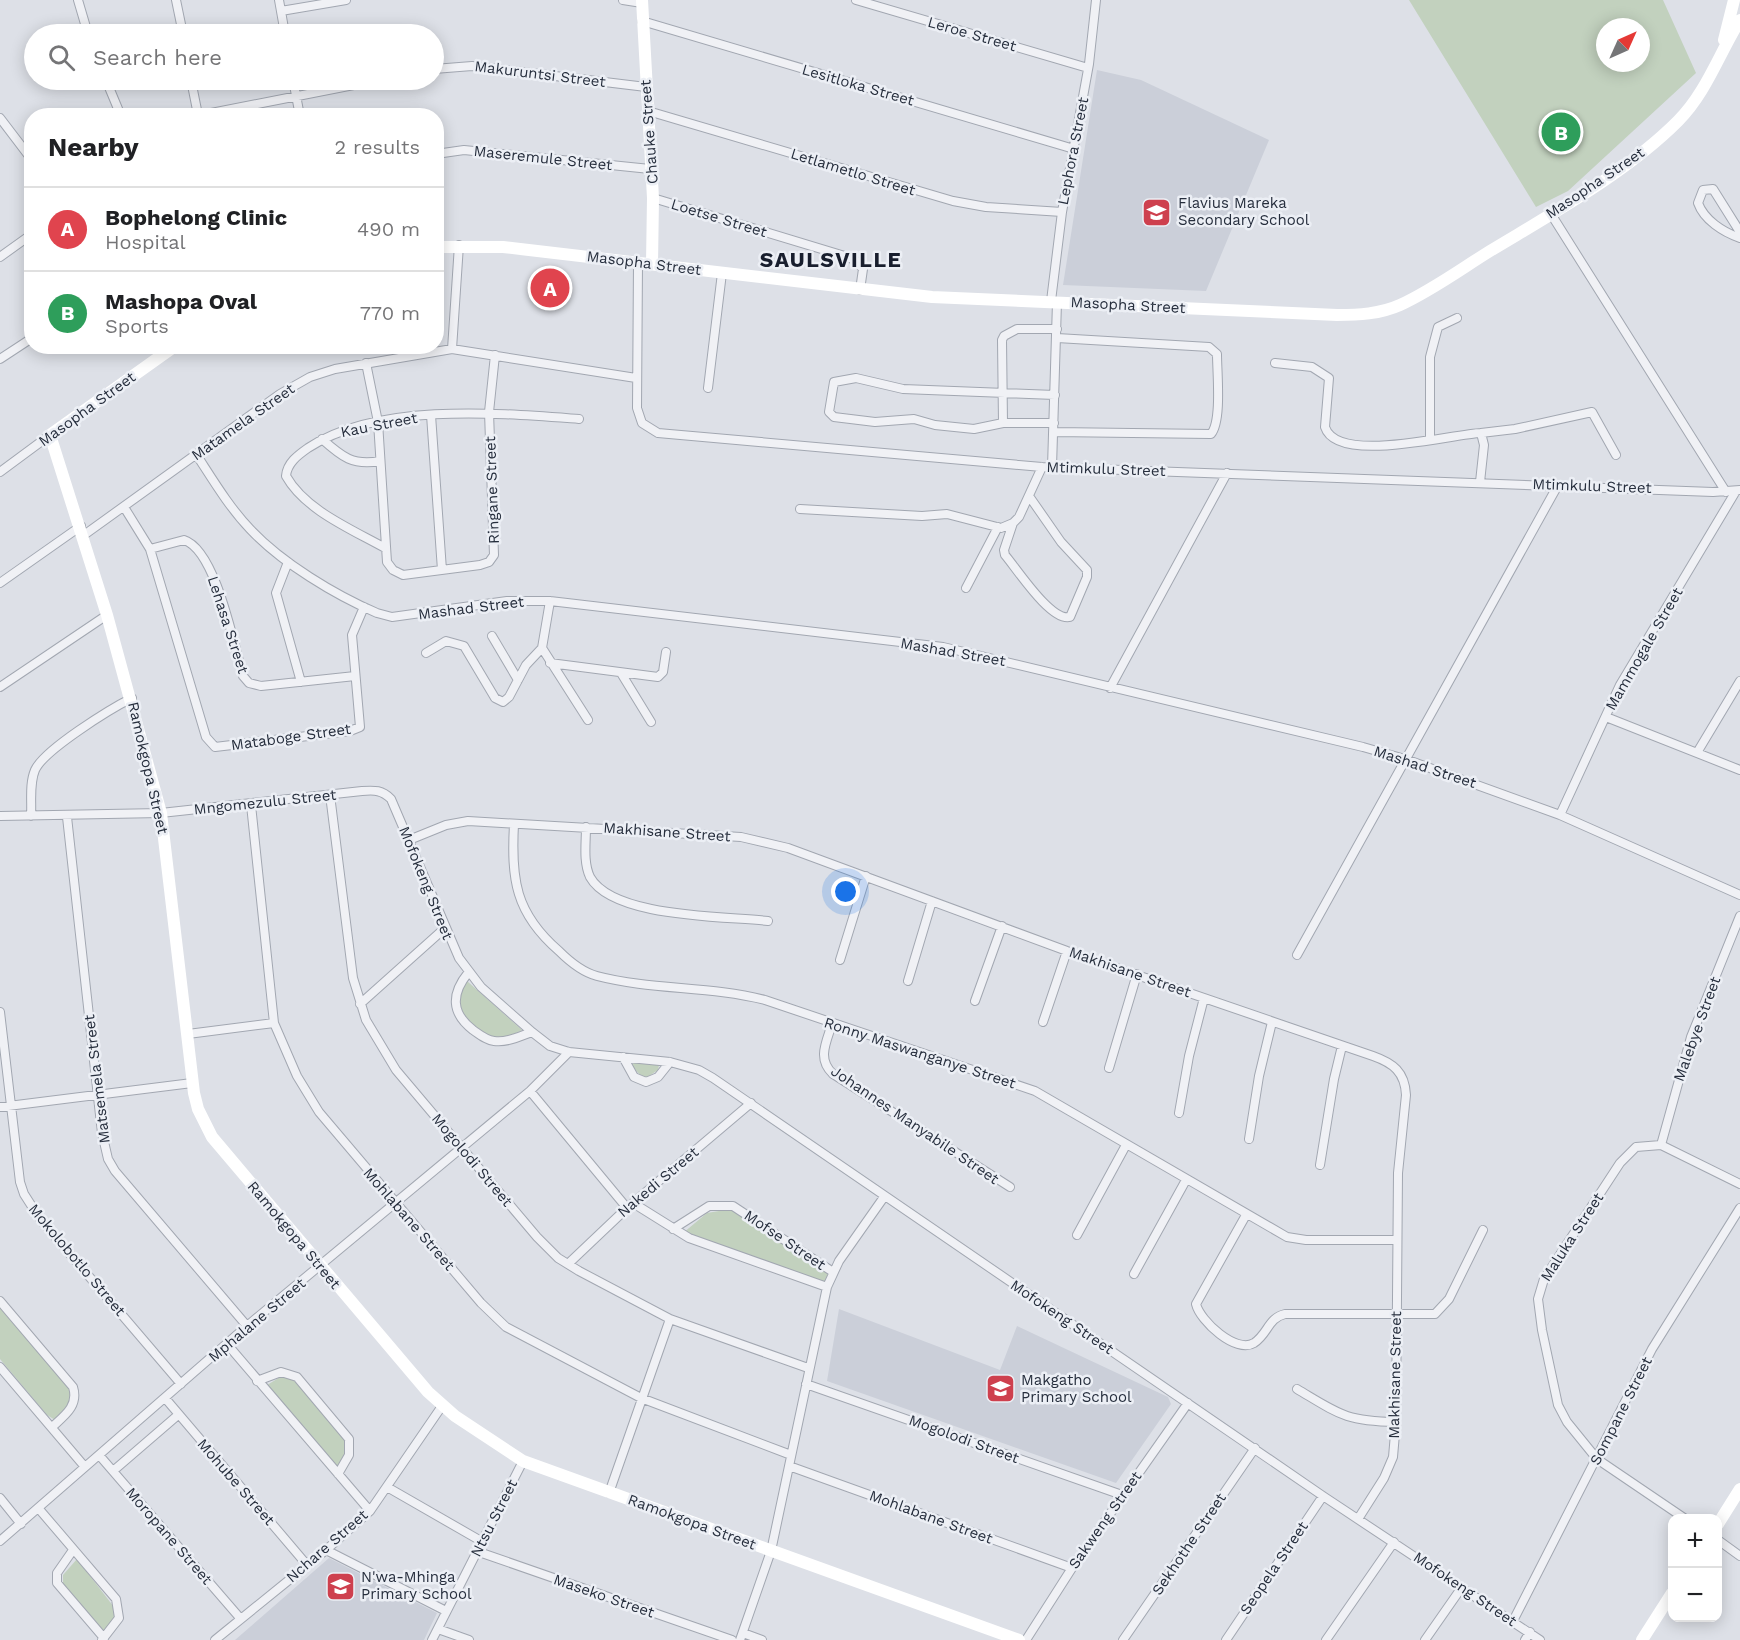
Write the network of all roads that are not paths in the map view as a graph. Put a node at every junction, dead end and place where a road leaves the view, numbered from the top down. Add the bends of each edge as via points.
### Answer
1 (78, 0) edge
2 (176, 0) edge
3 (279, 0) edge
4 (346, 0) edge
5 (623, 0) edge
6 (856, 0) edge
7 (1096, 0) edge
8 (1734, 0) edge
9 (642, 1) edge
10 (281, 11) junction
11 (1740, 20) edge
12 (642, 21) junction
13 (85, 24) edge
14 (181, 24) edge
15 (283, 24) edge
16 (1723, 47) junction
17 (444, 68) edge
18 (1088, 68) junction
19 (646, 87) junction
20 (110, 90) edge
21 (193, 90) edge
22 (295, 90) edge
23 (324, 90) edge
24 (296, 95) junction
25 (118, 108) edge
26 (196, 108) edge
27 (232, 108) edge
28 (298, 108) edge
29 (648, 111) junction
30 (0, 117) edge
31 (24, 149) edge
32 (1074, 149) junction
33 (444, 153) edge
34 (650, 169) junction
35 (653, 198) junction
36 (1062, 212) junction
37 (1551, 214) junction
38 (1740, 232) edge
39 (1740, 238) edge
40 (24, 240) edge
41 (459, 245) junction
42 (444, 246) edge
43 (0, 257) edge
44 (638, 263) junction
45 (652, 264) junction
46 (722, 273) junction
47 (860, 290) junction
48 (1054, 302) junction
49 (1457, 318) dead end
50 (1057, 333) junction
51 (24, 344) edge
52 (453, 349) junction
53 (444, 350) edge
54 (163, 354) edge
55 (422, 354) edge
56 (495, 355) junction
57 (0, 360) edge
58 (366, 363) junction
59 (1275, 363) dead end
60 (636, 378) junction
61 (708, 388) dead end
62 (1003, 392) junction
63 (1055, 395) junction
64 (489, 412) junction
65 (431, 415) junction
66 (579, 419) dead end
67 (378, 422) junction
68 (1003, 423) junction
69 (1054, 428) junction
70 (1480, 433) junction
71 (50, 435) junction
72 (322, 439) junction
73 (1430, 440) junction
74 (196, 454) junction
75 (1616, 455) dead end
76 (380, 462) junction
77 (1047, 467) junction
78 (0, 472) edge
79 (1227, 473) junction
80 (1480, 482) junction
81 (1558, 485) junction
82 (1738, 491) edge
83 (1726, 492) junction
84 (1029, 496) junction
85 (124, 507) junction
86 (800, 509) dead end
87 (1013, 523) junction
88 (998, 527) junction
89 (82, 531) junction
90 (385, 548) junction
91 (150, 549) junction
92 (288, 562) junction
93 (442, 570) junction
94 (0, 583) edge
95 (966, 588) dead end
96 (550, 601) junction
97 (364, 607) junction
98 (107, 615) junction
99 (492, 636) dead end
100 (542, 648) junction
101 (666, 652) dead end
102 (426, 653) dead end
103 (550, 663) junction
104 (621, 673) junction
105 (355, 676) junction
106 (518, 680) junction
107 (1740, 681) edge
108 (301, 682) junction
109 (0, 687) edge
110 (1110, 688) junction
111 (132, 698) junction
112 (1606, 717) junction
113 (588, 720) dead end
114 (651, 722) dead end
115 (1698, 751) junction
116 (1405, 759) junction
117 (1740, 770) edge
118 (385, 793) joint
119 (330, 795) junction
120 (251, 805) junction
121 (161, 813) junction
122 (1560, 815) junction
123 (0, 816) edge
124 (31, 816) junction
125 (67, 817) junction
126 (514, 824) junction
127 (586, 827) junction
128 (409, 840) junction
129 (866, 876) junction
130 (1740, 895) edge
131 (932, 901) junction
132 (1740, 916) edge
133 (768, 921) dead end
134 (1002, 926) junction
135 (445, 928) junction
136 (1067, 951) junction
137 (1297, 955) dead end
138 (840, 960) dead end
139 (468, 973) junction
140 (1137, 974) junction
141 (908, 981) dead end
142 (1204, 998) junction
143 (975, 1001) dead end
144 (360, 1004) junction
145 (0, 1012) edge
146 (1043, 1022) dead end
147 (1272, 1022) junction
148 (274, 1023) junction
149 (832, 1024) junction
150 (532, 1032) junction
151 (188, 1034) junction
152 (1342, 1046) junction
153 (569, 1052) junction
154 (623, 1057) junction
155 (670, 1062) junction
156 (1109, 1068) dead end
157 (192, 1083) junction
158 (530, 1091) junction
159 (98, 1096) junction
160 (751, 1103) junction
161 (10, 1106) junction
162 (0, 1107) edge
163 (1179, 1113) dead end
164 (1249, 1139) dead end
165 (1126, 1144) junction
166 (1661, 1145) junction
167 (462, 1148) junction
168 (1320, 1165) dead end
169 (1186, 1180) junction
170 (1740, 1184) edge
171 (1010, 1187) dead end
172 (884, 1197) junction
173 (397, 1204) junction
174 (630, 1205) junction
175 (1740, 1208) edge
176 (1246, 1215) junction
177 (673, 1229) junction
178 (1483, 1230) dead end
179 (1077, 1235) dead end
180 (1396, 1240) junction
181 (568, 1264) junction
182 (321, 1267) junction
183 (833, 1272) junction
184 (1134, 1274) dead end
185 (827, 1287) junction
186 (0, 1301) edge
187 (1396, 1315) junction
188 (670, 1319) junction
189 (247, 1326) junction
190 (227, 1344) junction
191 (0, 1367) edge
192 (808, 1368) junction
193 (257, 1381) junction
194 (806, 1383) junction
195 (181, 1384) junction
196 (1297, 1389) dead end
197 (165, 1398) junction
198 (641, 1398) junction
199 (1188, 1403) junction
200 (442, 1406) junction
201 (178, 1415) junction
202 (1396, 1422) junction
203 (52, 1427) junction
204 (1255, 1448) junction
205 (99, 1455) junction
206 (791, 1455) junction
207 (1597, 1459) junction
208 (523, 1461) junction
209 (789, 1466) junction
210 (85, 1467) junction
211 (113, 1471) junction
212 (338, 1474) junction
213 (387, 1487) junction
214 (1740, 1489) edge
215 (609, 1493) junction
216 (1122, 1496) junction
217 (1323, 1496) junction
218 (0, 1498) edge
219 (39, 1509) junction
220 (370, 1510) junction
221 (1678, 1514) edge
222 (1722, 1518) edge
223 (1358, 1519) junction
224 (21, 1524) junction
225 (0, 1541) edge
226 (481, 1541) junction
227 (1394, 1542) junction
228 (1722, 1543) edge
229 (73, 1550) junction
230 (326, 1550) junction
231 (476, 1551) junction
232 (771, 1551) junction
233 (1740, 1556) edge
234 (307, 1565) junction
235 (1072, 1568) junction
236 (1462, 1587) junction
237 (1668, 1599) edge
238 (446, 1611) junction
239 (240, 1618) junction
240 (1513, 1621) junction
241 (438, 1629) junction
242 (742, 1636) edge
243 (1527, 1636) edge
244 (103, 1639) edge
245 (215, 1640) edge
246 (432, 1640) edge
247 (469, 1640) edge
248 (732, 1640) edge
249 (762, 1640) edge
250 (1019, 1640) edge
251 (1026, 1640) edge
252 (1123, 1640) edge
253 (1226, 1640) edge
254 (1326, 1640) edge
255 (1425, 1640) edge
256 (1540, 1640) edge
257 (1641, 1640) edge

1 - 13 street
2 - 14 street
3 - 10 street
4 - 10 street
5 - 9 street
6 - 18 street, Leroe Street
7 - 18 street, Lephora Street
8 - 16 street, Masopha Street
9 - 12 street, Chauke Street
10 - 15 street
11 - 16 street, Masopha Street
12 - 19 street, Chauke Street
12 - 32 street, Lesitloka Street
16 - 37 street, Masopha Street via 1701,93 1678,121 1628,162
17 - 19 street, Makuruntsi Street via 472,66
18 - 32 street, Lephora Street
19 - 29 street, Chauke Street
20 - 25 street
21 - 26 street
22 - 24 street
23 - 24 street
24 - 27 street
24 - 28 street
29 - 34 street, Chauke Street
29 - 36 street, Letlametlo Street via 953,201
30 - 31 street
32 - 36 street, Lephora Street
33 - 34 street, Maseremule Street via 464,150
34 - 35 street, Chauke Street
35 - 45 street, Chauke Street
35 - 47 street, Loetse Street via 848,257 863,269
36 - 48 street, Lephora Street
37 - 48 street, Masopha Street via 1411,299 1370,314
37 - 83 street
38 - 39 street via 1713,189 1703,190 1698,203 1703,214
40 - 43 street
41 - 42 street, Masopha Street
41 - 44 street, Masopha Street
41 - 52 street
44 - 45 street, Masopha Street
44 - 60 street, Mtimkulu Street
45 - 46 street, Masopha Street
46 - 47 street, Masopha Street
46 - 61 street
47 - 48 street, Masopha Street
48 - 50 street, Lephora Street
49 - 73 street via 1438,327 1430,357
50 - 62 street via 1017,328 1004,336
50 - 63 street, Lephora Street
50 - 69 street via 1209,347 1217,354 1217,395 1216,426 1211,435
51 - 57 street
52 - 53 street, Matamela Street
52 - 56 street, Matamela Street
54 - 71 street, Masopha Street
55 - 58 street, Matamela Street
56 - 60 street, Matamela Street
56 - 64 street, Ringane Street
58 - 67 street
58 - 74 street, Matamela Street via 298,383
59 - 73 street via 1312,366 1329,378 1325,427 1338,440 1404,446
60 - 77 street, Mtimkulu Street via 639,415 646,428 657,433
62 - 63 street
62 - 68 street
62 - 68 street via 903,389 851,378 834,382 829,412 834,417 868,422 914,419 956,428
63 - 69 street, Lephora Street
64 - 65 street, Kau Street
64 - 66 street, Kau Street
64 - 93 street, Ringane Street via 494,555 484,564
65 - 67 street, Kau Street
65 - 93 street
67 - 72 street, Kau Street
67 - 76 street
68 - 69 street
69 - 77 street, Lephora Street
70 - 73 street
70 - 75 street via 1592,412
70 - 80 street via 1484,445
71 - 78 street, Masopha Street
71 - 89 street, Ramokgopa Street
72 - 76 street via 348,461
72 - 90 street, Kau Street via 289,465 286,476 295,491 321,510
74 - 85 street, Matamela Street
74 - 92 street, Mashad Street via 241,519
76 - 90 street
77 - 79 street, Mtimkulu Street
77 - 84 street
79 - 80 street, Mtimkulu Street
79 - 110 street
80 - 81 street, Mtimkulu Street
81 - 83 street, Mtimkulu Street
81 - 116 street
82 - 83 street, Mtimkulu Street
82 - 112 street, Mammogale Street via 1620,685
84 - 87 street
84 - 87 street via 1061,542 1087,570 1088,577 1070,617 1059,616 1046,605 1005,555
85 - 89 street, Matamela Street
85 - 91 street, Mataboge Street
86 - 88 street via 914,516 947,514
87 - 88 street
88 - 95 street
89 - 94 street, Matamela Street
89 - 98 street, Ramokgopa Street
90 - 93 street, Ringane Street via 387,562 404,575
91 - 105 street, Mataboge Street via 211,745 231,746 357,729 361,724
91 - 108 street, Lehasa Street via 184,540 199,551 210,571 243,676 249,683 261,686
92 - 97 street, Mashad Street
92 - 108 street via 276,593
96 - 97 street, Mashad Street via 507,602 392,617
96 - 100 street
96 - 110 street, Mashad Street via 943,647
97 - 105 street, Mataboge Street via 352,635
98 - 109 street
98 - 111 street, Ramokgopa Street
99 - 106 street
100 - 103 street
100 - 106 street
101 - 104 street via 660,676
102 - 106 street via 447,641 464,646 500,702 509,697
103 - 104 street
103 - 113 street
104 - 114 street
105 - 108 street, Lehasa Street
107 - 115 street
110 - 116 street, Mashad Street
111 - 121 street, Ramokgopa Street
111 - 124 street via 76,733 40,764 33,778
112 - 115 street via 1678,747
112 - 122 street, Mammogale Street
115 - 117 street
116 - 122 street, Mashad Street
116 - 137 street
118 - 119 street, Mngomezulu Street via 378,790
118 - 128 street, Mofokeng Street via 392,799
119 - 120 street, Mngomezulu Street
119 - 144 street, Mogolodi Street via 353,978
120 - 121 street, Mngomezulu Street
120 - 148 street, Mohlabane Street
121 - 125 street, Mngomezulu Street
121 - 151 street, Ramokgopa Street
122 - 130 street, Mashad Street
123 - 124 street, Mngomezulu Street
124 - 125 street, Mngomezulu Street
125 - 159 street, Matsemela Street
126 - 127 street, Makhisane Street
126 - 128 street, Makhisane Street via 458,822
126 - 149 street, Ronny Maswanganye Street via 513,874 526,914 550,944 581,969 603,977 746,995
127 - 129 street, Makhisane Street via 756,839
127 - 133 street via 586,865 591,877 599,888 623,903
128 - 135 street, Mofokeng Street
129 - 131 street, Makhisane Street
129 - 138 street
131 - 134 street, Makhisane Street
131 - 141 street
132 - 166 street, Malebye Street via 1691,1037
134 - 136 street, Makhisane Street
134 - 143 street
135 - 139 street, Mofokeng Street
135 - 144 street
136 - 140 street, Makhisane Street
136 - 146 street
139 - 150 street, Mofokeng Street
139 - 150 street via 455,996 458,1013 467,1025 492,1041
140 - 142 street, Makhisane Street
140 - 156 street
142 - 147 street, Makhisane Street
142 - 163 street
144 - 167 street, Mogolodi Street via 385,1055
145 - 161 street, Mokolobotlo Street
147 - 152 street, Makhisane Street
147 - 164 street
148 - 151 street
148 - 173 street, Mohlabane Street via 308,1097
149 - 165 street, Ronny Maswanganye Street via 1035,1091
149 - 171 street, Johannes Manyabile Street via 823,1056 827,1068
150 - 153 street, Mofokeng Street via 550,1046
151 - 157 street, Ramokgopa Street
152 - 168 street
152 - 180 street, Makhisane Street via 1390,1064 1405,1083
153 - 154 street, Mofokeng Street
153 - 158 street, Mphalane Street
154 - 155 street, Mofokeng Street
154 - 155 street via 634,1077 646,1082 658,1077
155 - 160 street, Mofokeng Street via 699,1070
157 - 159 street
157 - 182 street, Ramokgopa Street via 198,1109 212,1137
158 - 167 street, Mphalane Street
158 - 174 street, Mofse Street
159 - 161 street
159 - 189 street, Matsemela Street via 104,1146 115,1171
160 - 172 street, Mofokeng Street
160 - 174 street, Nakedi Street
161 - 162 street
161 - 195 street, Mokolobotlo Street via 20,1182 31,1207
165 - 169 street, Ronny Maswanganye Street
165 - 179 street
166 - 170 street
166 - 207 street, Maluka Street via 1636,1147 1620,1163 1548,1271 1539,1293 1542,1330 1558,1405
167 - 173 street, Mphalane Street
167 - 181 street, Mogolodi Street via 542,1243
169 - 176 street, Ronny Maswanganye Street
169 - 184 street
172 - 183 street
172 - 199 street, Mofokeng Street
173 - 182 street, Mphalane Street
173 - 198 street, Mohlabane Street via 506,1328
174 - 177 street, Mofse Street
174 - 181 street, Nakedi Street
175 - 207 street, Sompane Street via 1653,1349
176 - 180 street, Ronny Maswanganye Street via 1296,1239
176 - 187 street via 1196,1304 1204,1319 1221,1335 1240,1344 1252,1344 1274,1318 1285,1314
177 - 183 street, Mofse Street via 709,1206 733,1206
177 - 185 street, Mofse Street via 704,1244
178 - 187 street via 1440,1311
180 - 187 street, Makhisane Street
181 - 188 street, Mogolodi Street
182 - 189 street, Mphalane Street
182 - 200 street, Ramokgopa Street
183 - 185 street
185 - 192 street
186 - 203 street via 73,1387 71,1408
187 - 202 street, Makhisane Street
188 - 192 street, Mogolodi Street
188 - 198 street
189 - 190 street, Mphalane Street
190 - 193 street
190 - 195 street, Mphalane Street
191 - 203 street
192 - 194 street
193 - 212 street
193 - 212 street via 281,1372 297,1377 349,1439 351,1450
194 - 206 street
194 - 216 street, Mogolodi Street
195 - 197 street, Mphalane Street
196 - 202 street via 1346,1418
197 - 201 street, Mohube Street
197 - 205 street, Mphalane Street
198 - 206 street, Mohlabane Street
198 - 215 street
199 - 204 street, Mofokeng Street
199 - 216 street, Sakweng Street
200 - 208 street, Ramokgopa Street
200 - 213 street, Nchare Street
201 - 211 street
201 - 234 street, Mohube Street
202 - 223 street, Makhisane Street via 1390,1465
203 - 210 street
204 - 217 street, Mofokeng Street
204 - 252 street, Sekhothe Street
205 - 210 street, Mphalane Street
205 - 211 street, Moropane Street
206 - 209 street
207 - 221 street, Maluka Street
207 - 240 street, Sompane Street
208 - 215 street, Ramokgopa Street
208 - 226 street, Ntsu Street
209 - 232 street
209 - 235 street, Mohlabane Street
210 - 219 street, Mphalane Street
211 - 239 street, Moropane Street
212 - 220 street
213 - 220 street, Nchare Street
213 - 226 street
214 - 222 street
215 - 232 street, Ramokgopa Street
216 - 235 street, Sakweng Street
217 - 223 street, Mofokeng Street
217 - 253 street, Seopela Street
218 - 224 street
219 - 224 street, Mphalane Street
219 - 229 street
220 - 230 street, Nchare Street
223 - 227 street, Mofokeng Street
224 - 225 street, Mphalane Street
226 - 231 street, Ntsu Street
227 - 236 street, Mofokeng Street
227 - 254 street
228 - 233 street
229 - 244 street via 57,1573 57,1583
229 - 244 street via 118,1604 118,1623
230 - 234 street, Nchare Street
230 - 238 street
231 - 238 street, Ntsu Street
231 - 248 street, Maseko Street
232 - 242 street
232 - 250 street, Ramokgopa Street
234 - 239 street, Nchare Street
235 - 251 street, Sakweng Street
236 - 240 street, Mofokeng Street
236 - 255 street
237 - 257 street
238 - 241 street, Ntsu Street
239 - 245 street, Nchare Street
240 - 243 street, Mofokeng Street
241 - 246 street, Ntsu Street
241 - 247 street
242 - 249 street
243 - 256 street, Mofokeng Street

